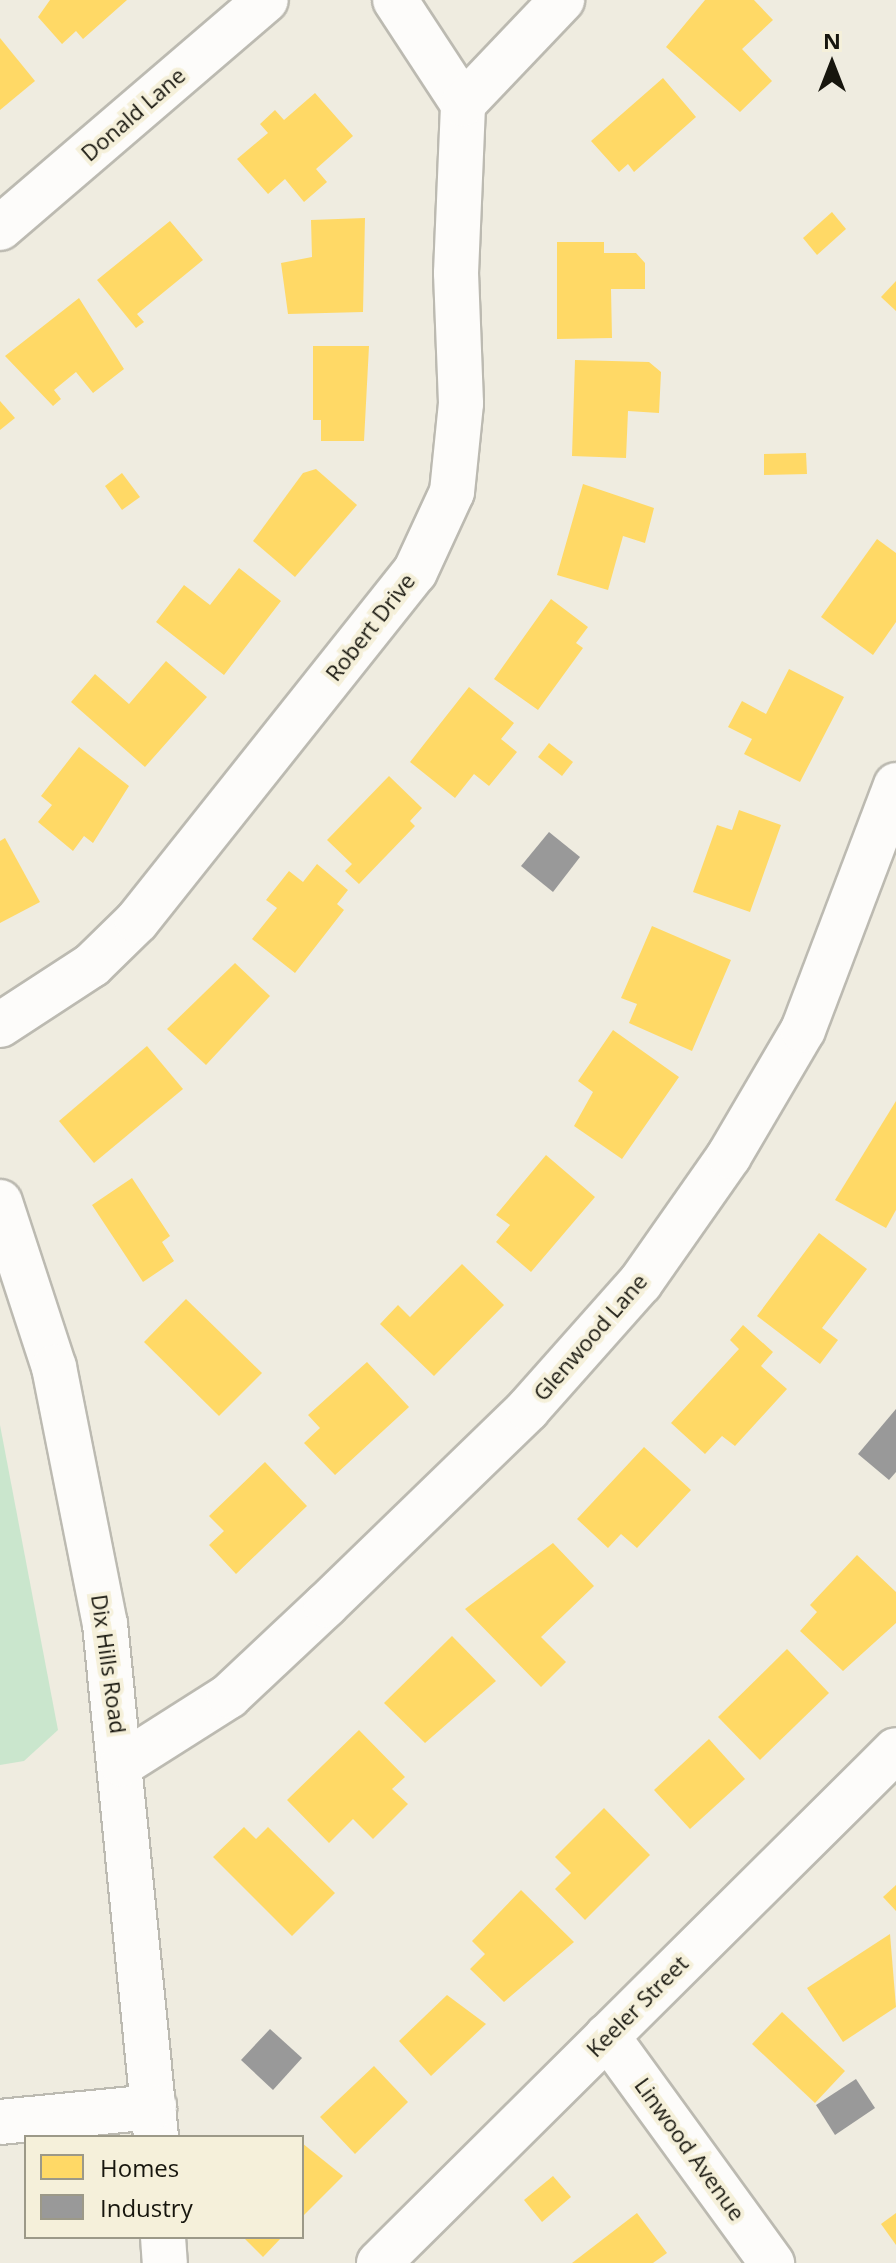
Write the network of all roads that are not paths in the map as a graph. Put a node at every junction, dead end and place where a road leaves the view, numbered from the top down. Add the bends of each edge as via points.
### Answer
1 (266, 0) edge
2 (395, 0) edge
3 (562, 0) edge
4 (463, 104) junction
5 (0, 228) edge
6 (896, 785) edge
7 (0, 1025) edge
8 (0, 1202) edge
9 (896, 1750) edge
10 (122, 1764) junction
11 (607, 2036) junction
12 (0, 2122) edge
13 (155, 2122) edge
14 (163, 2239) edge
15 (165, 2263) edge
16 (379, 2263) edge
17 (772, 2263) edge

1 - 5 street, Donald Lane
2 - 4 street
3 - 4 street
4 - 7 street, Robert Drive via 456,273 461,403 452,492 415,572 137,921 92,965
6 - 10 street, Glenwood Lane via 803,1030 729,1156 640,1283 528,1409 229,1696
8 - 10 street, Dix Hills Road via 54,1367 81,1486
9 - 11 street, Keeler Street
10 - 13 street, Dix Hills Road
11 - 16 street, Keeler Street
11 - 17 street, Linwood Avenue
12 - 13 street
14 - 15 street

